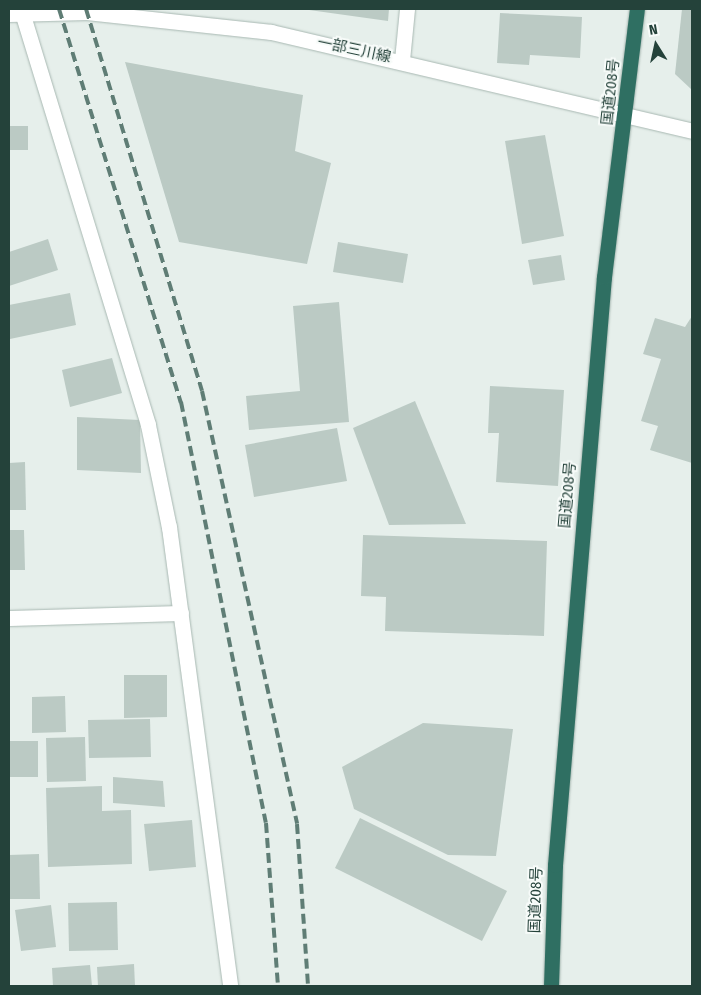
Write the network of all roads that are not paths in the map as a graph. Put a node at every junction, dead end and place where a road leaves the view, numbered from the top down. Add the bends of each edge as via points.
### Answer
1 (407, 9) edge
2 (637, 9) edge
3 (18, 12) edge
4 (130, 12) edge
5 (402, 60) junction
6 (627, 114) junction
7 (692, 131) edge
8 (181, 613) junction
9 (9, 618) edge
10 (230, 986) edge
11 (551, 986) edge

1 - 5 street
2 - 6 highway, 国道208号
3 - 4 street, 一部三川線
3 - 8 street via 148,425 169,527
4 - 5 street, 一部三川線 via 271,32
5 - 6 street, 一部三川線 via 552,100
6 - 7 street, 一部三川線
6 - 11 highway, 国道208号 via 604,277 555,865
8 - 9 street
8 - 10 street

